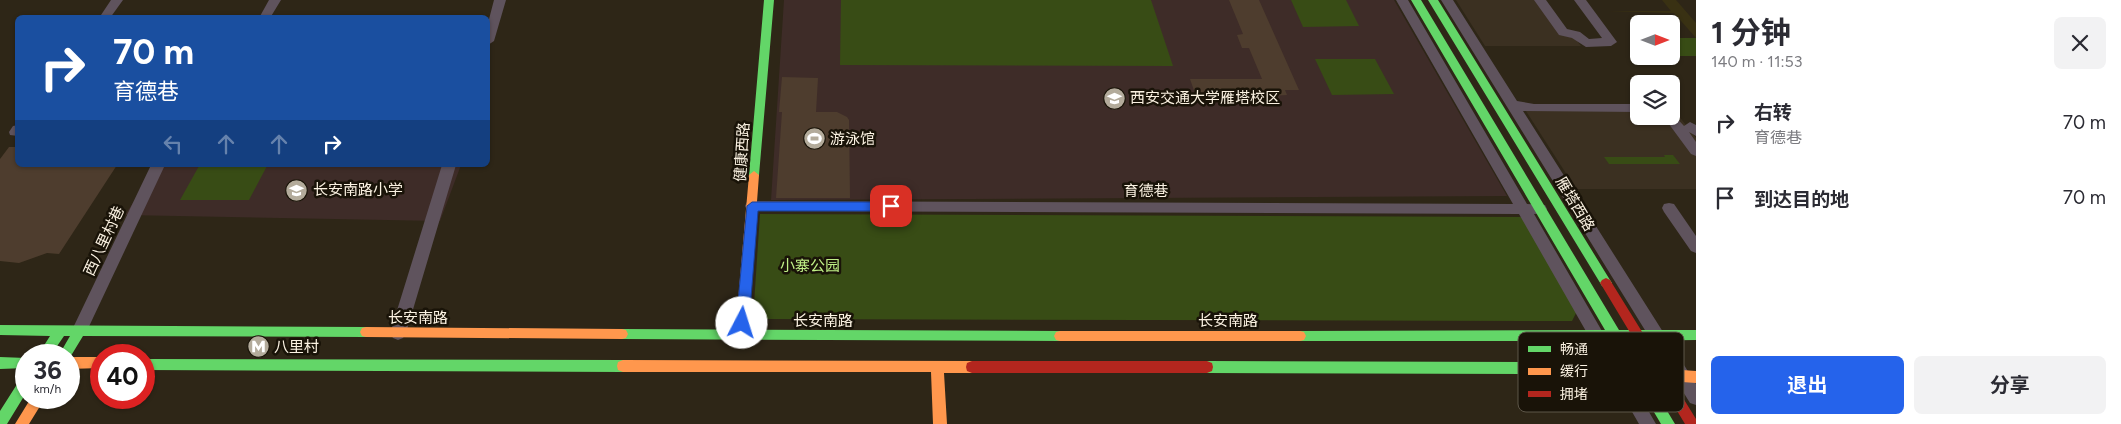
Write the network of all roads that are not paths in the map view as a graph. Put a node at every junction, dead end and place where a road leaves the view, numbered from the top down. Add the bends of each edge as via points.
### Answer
1 (117, 0) edge
2 (276, 0) edge
3 (500, 0) edge
4 (769, 0) edge
5 (1402, 0) edge
6 (1416, 0) edge
7 (1432, 0) edge
8 (1446, 0) edge
9 (1540, 0) edge
10 (1580, 0) edge
11 (106, 15) edge
12 (266, 15) edge
13 (490, 34) edge
14 (1512, 105) junction
15 (1630, 108) edge
16 (1676, 125) edge
17 (1696, 151) edge
18 (157, 167) edge
19 (448, 167) edge
20 (752, 206) junction
21 (1669, 208) dead end
22 (1524, 209) junction
23 (1540, 209) junction
24 (1696, 247) edge
25 (0, 330) edge
26 (80, 330) junction
27 (60, 331) junction
28 (1595, 332) edge
29 (1614, 332) edge
30 (1636, 332) edge
31 (1655, 332) edge
32 (398, 333) junction
33 (741, 335) junction
34 (1518, 336) edge
35 (51, 344) edge
36 (72, 344) edge
37 (0, 363) edge
38 (15, 363) edge
39 (155, 364) edge
40 (937, 367) junction
41 (1518, 368) edge
42 (1689, 376) edge
43 (1696, 398) edge
44 (15, 399) edge
45 (31, 409) edge
46 (1684, 411) edge
47 (1641, 412) edge
48 (1661, 412) edge
49 (0, 423) edge
50 (22, 424) edge
51 (940, 424) edge
52 (1648, 424) edge
53 (1668, 424) edge
54 (1692, 424) edge

1 - 11 street
2 - 12 street
3 - 13 street
4 - 20 main road, 健康西路
5 - 22 street
6 - 23 main road
7 - 30 main road, 雁塔西路
8 - 14 street
9 - 10 street via 1565,33 1575,34 1586,43 1611,42
14 - 15 street
14 - 31 street
16 - 17 street
18 - 26 street, 西八里村巷
19 - 32 street
20 - 22 street, 育德巷
20 - 33 main road, 健康西路
21 - 24 street
22 - 23 street, 育德巷
22 - 28 street
23 - 29 main road
25 - 27 main road, 长安南路
26 - 27 main road, 长安南路
26 - 32 main road, 长安南路
26 - 36 main road
27 - 35 main road
32 - 33 main road, 长安南路
33 - 34 main road, 长安南路
37 - 38 main road
39 - 40 main road
40 - 41 main road
40 - 51 main road
42 - 43 street
44 - 49 main road
45 - 50 main road
46 - 54 main road, 雁塔西路
47 - 52 street
48 - 53 main road

